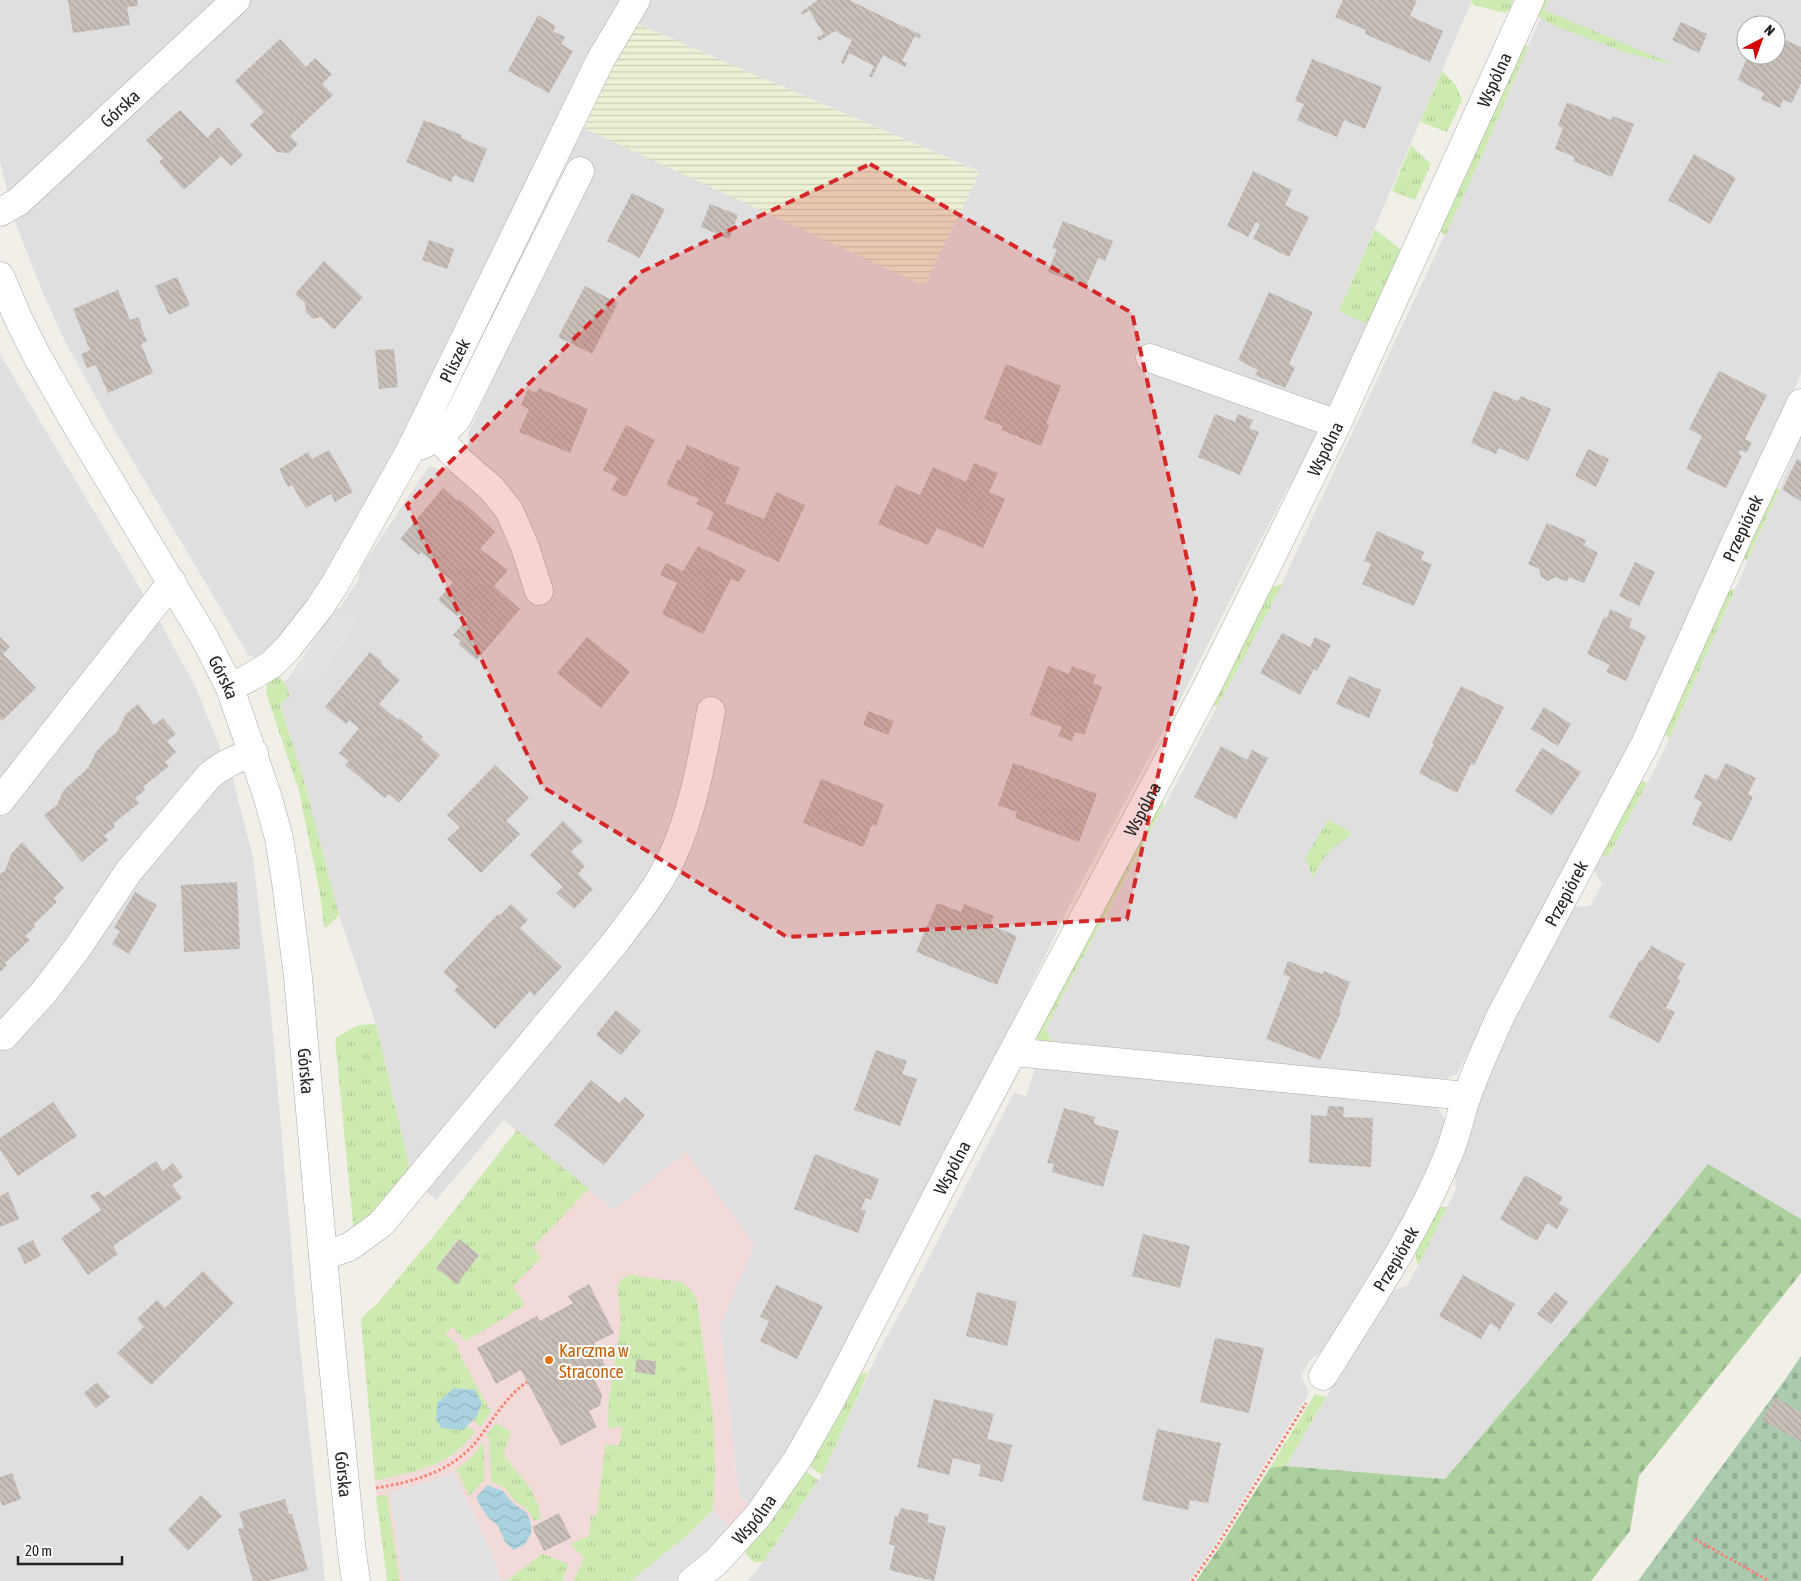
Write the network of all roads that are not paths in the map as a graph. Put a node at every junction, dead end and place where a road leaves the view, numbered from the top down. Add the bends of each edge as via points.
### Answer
1 (236, 0) edge
2 (636, 0) edge
3 (1530, 0) edge
4 (580, 171) dead end
5 (0, 212) edge
6 (0, 276) edge
7 (1150, 358) dead end
8 (1801, 403) edge
9 (1337, 424) junction
10 (438, 437) junction
11 (410, 451) junction
12 (172, 582) junction
13 (539, 591) dead end
14 (230, 688) junction
15 (711, 711) dead end
16 (254, 753) junction
17 (0, 801) edge
18 (4, 1036) dead end
19 (1014, 1052) junction
20 (1467, 1096) junction
21 (323, 1256) junction
22 (1323, 1376) road end
23 (356, 1581) edge
24 (692, 1581) edge

1 - 5 street, Górska via 18,202
2 - 11 street, Pliszek via 600,62
3 - 9 street, Wspólna
4 - 10 street via 456,419
6 - 12 street, Górska via 36,356
7 - 9 street
8 - 20 street, Przepiórek via 1645,744 1501,1015
9 - 19 street, Wspólna via 1208,685
10 - 11 street
10 - 13 street via 509,510 526,547
11 - 14 street, Pliszek via 335,584 303,629 272,664
12 - 14 street, Górska
12 - 17 street
14 - 16 street, Górska
15 - 21 street via 688,816 672,856 649,897 614,945 381,1224 349,1248
16 - 18 street via 231,760 209,776 129,871 44,992
16 - 21 street, Górska via 279,838 286,882 298,977
19 - 20 street
19 - 24 street, Wspólna via 797,1460 757,1517 721,1557
20 - 22 street, Przepiórek via 1448,1156 1416,1221
21 - 23 street, Górska

